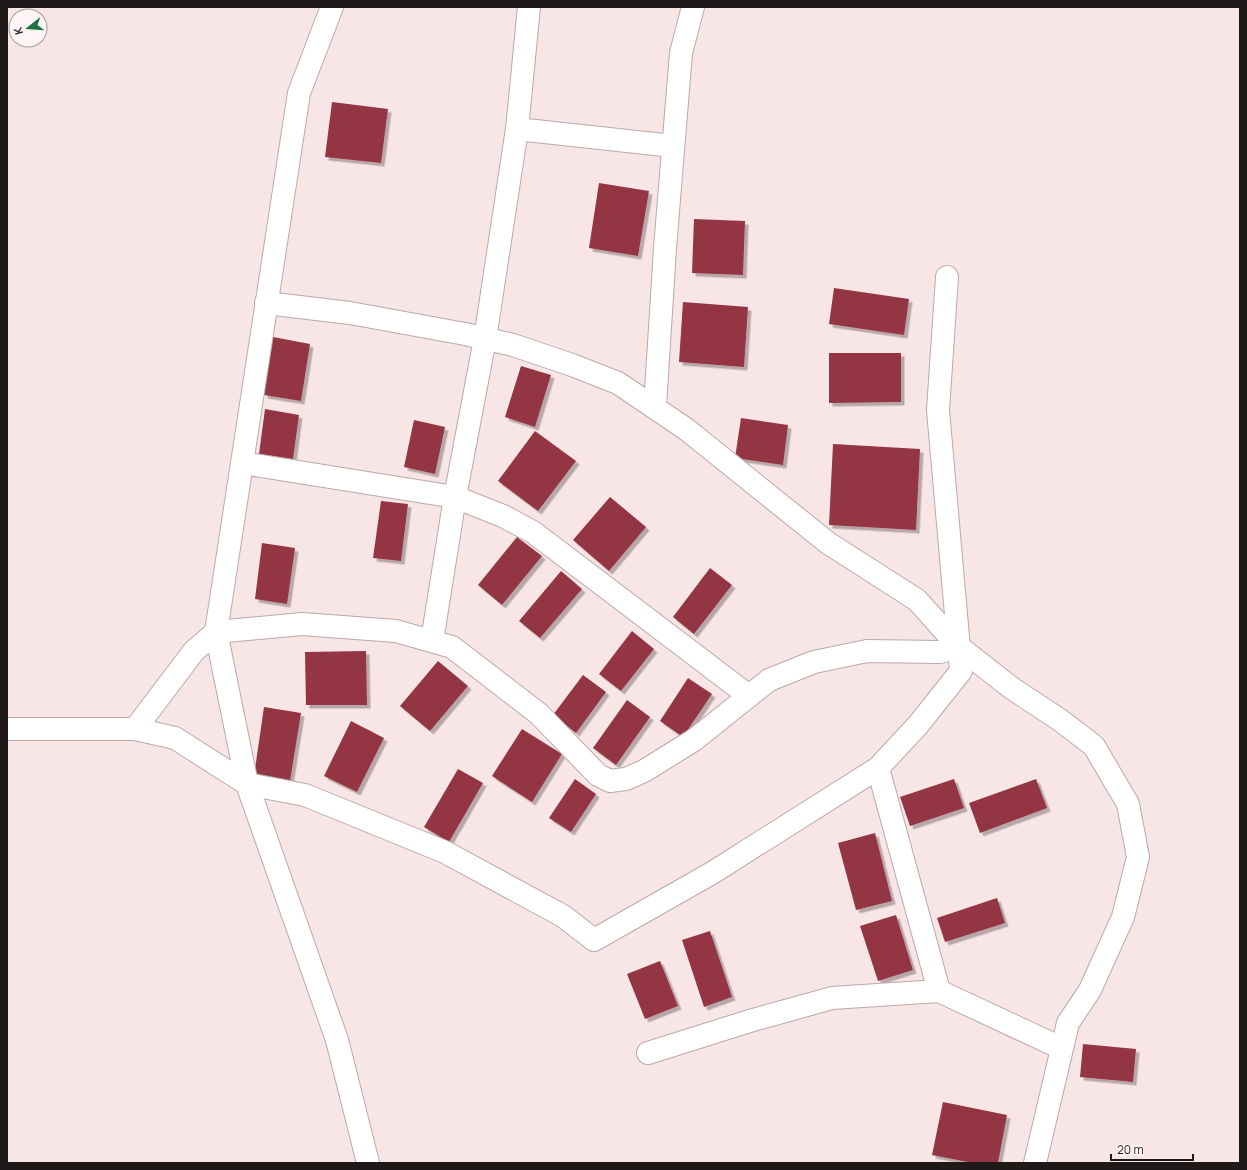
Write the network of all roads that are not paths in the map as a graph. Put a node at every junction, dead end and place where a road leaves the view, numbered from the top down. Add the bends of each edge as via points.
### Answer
1 (332, 7) edge
2 (528, 7) edge
3 (693, 7) edge
4 (517, 128) junction
5 (673, 146) junction
6 (947, 277) dead end
7 (266, 303) junction
8 (485, 339) junction
9 (655, 407) junction
10 (242, 463) junction
11 (455, 497) junction
12 (216, 632) junction
13 (432, 641) junction
14 (959, 647) junction
15 (749, 696) junction
16 (7, 729) edge
17 (135, 729) junction
18 (878, 768) junction
19 (247, 784) junction
20 (939, 991) junction
21 (1061, 1048) junction
22 (648, 1053) dead end
23 (368, 1163) edge
24 (1035, 1163) edge

1 - 7 street via 299,93
2 - 4 street
3 - 5 street via 681,53
4 - 5 street
4 - 8 street
5 - 9 street
6 - 14 street via 938,410
7 - 8 street via 350,313
7 - 10 street
8 - 9 street via 565,362 618,383
8 - 11 street
9 - 14 street via 828,543 917,600
10 - 11 street
10 - 12 street
11 - 13 street
11 - 15 street via 503,516 533,532
12 - 13 street via 302,624 396,631
12 - 17 street via 194,651
12 - 19 street
13 - 15 street via 452,647 539,714 598,775 610,781 626,779 644,771 694,740
14 - 15 street via 940,652 867,651 814,662 769,680
14 - 18 street via 961,671 918,725
14 - 21 street via 1094,746 1128,804 1138,857 1123,917 1090,990 1068,1023
16 - 17 street
17 - 19 street via 176,738
18 - 19 street via 712,873 594,940 563,916 445,852 305,795
18 - 20 street
19 - 23 street via 337,1040
20 - 21 street
20 - 22 street via 832,998
21 - 24 street

